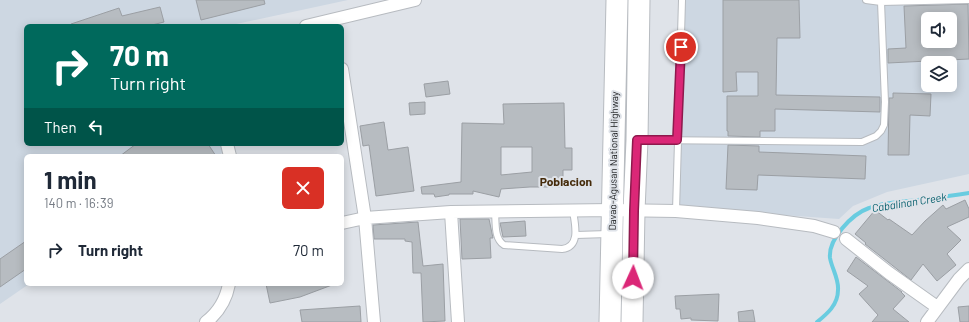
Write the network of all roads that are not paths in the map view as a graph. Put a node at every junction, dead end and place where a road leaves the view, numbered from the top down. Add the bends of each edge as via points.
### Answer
1 (415, 0) edge
2 (617, 0) edge
3 (639, 0) edge
4 (682, 0) edge
5 (866, 0) edge
6 (968, 0) edge
7 (882, 2) junction
8 (332, 23) edge
9 (344, 82) edge
10 (637, 140) junction
11 (677, 140) junction
12 (612, 210) junction
13 (573, 211) junction
14 (634, 211) junction
15 (676, 211) junction
16 (451, 212) junction
17 (495, 212) junction
18 (365, 218) junction
19 (344, 223) edge
20 (834, 232) dead end
21 (623, 234) junction
22 (576, 235) junction
23 (846, 239) dead end
24 (969, 269) edge
25 (228, 286) edge
26 (937, 307) junction
27 (206, 322) edge
28 (374, 322) edge
29 (458, 322) edge
30 (610, 322) edge
31 (632, 322) edge
32 (927, 322) edge

1 - 8 street
2 - 12 highway, Davao-Agusan National Highway
3 - 10 highway, Davao-Agusan National Highway
4 - 11 lane
5 - 7 lane
6 - 7 lane
7 - 11 lane via 885,102 884,124 876,136 862,142
9 - 18 street
10 - 11 lane
10 - 14 highway, Davao-Agusan National Highway
11 - 15 lane
12 - 13 street
12 - 14 street
12 - 21 highway, Davao-Agusan National Highway
13 - 17 street
13 - 22 lane
14 - 15 street
14 - 21 highway, Davao-Agusan National Highway
15 - 20 street via 786,222
16 - 17 street
16 - 18 street
16 - 29 street
17 - 22 lane via 498,237 506,246 565,248 573,243
18 - 19 street
18 - 28 street
21 - 22 lane
21 - 30 highway, Davao-Agusan National Highway
21 - 31 highway, Davao-Agusan National Highway
23 - 26 street
24 - 26 street
25 - 27 street via 225,300
26 - 32 street

